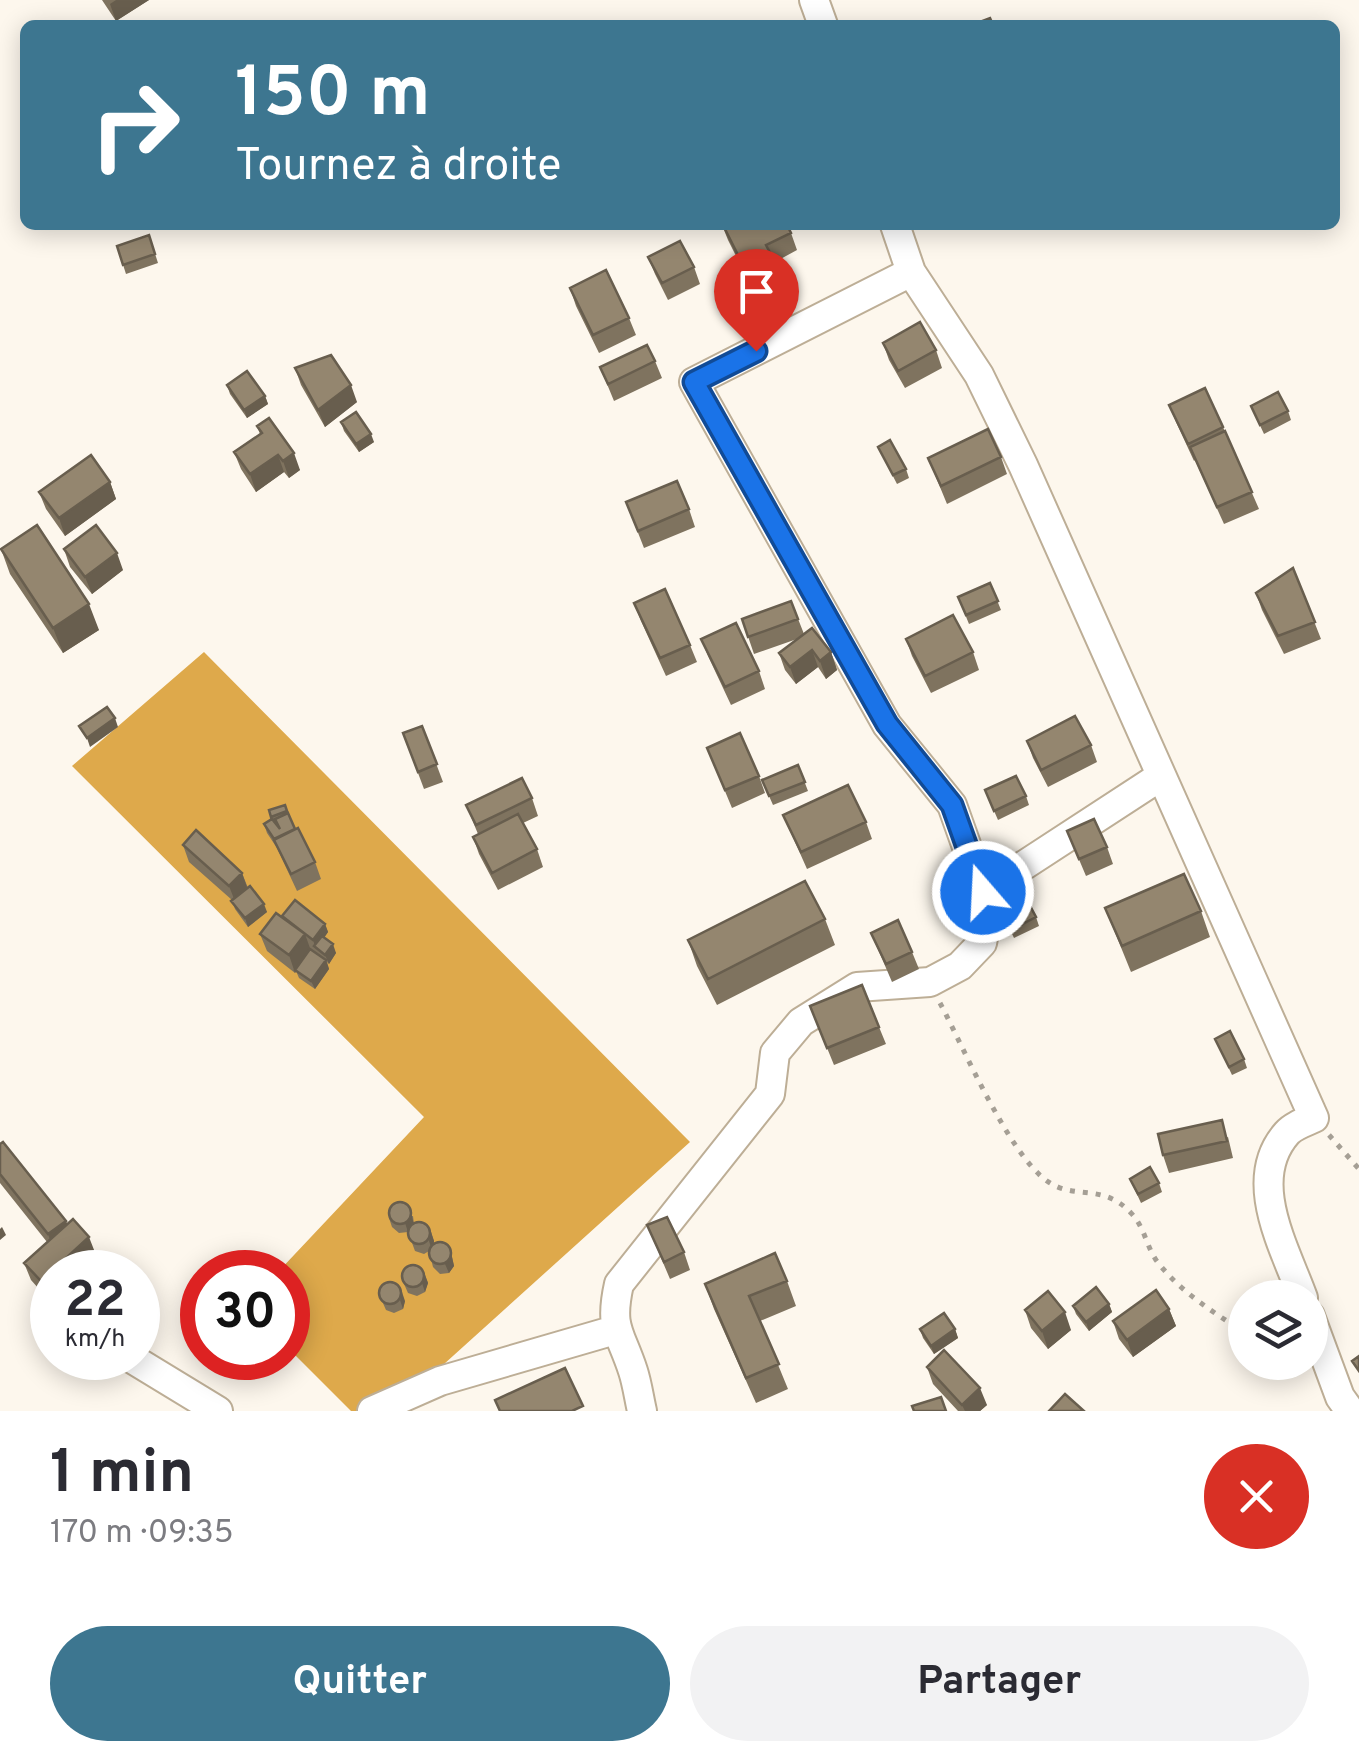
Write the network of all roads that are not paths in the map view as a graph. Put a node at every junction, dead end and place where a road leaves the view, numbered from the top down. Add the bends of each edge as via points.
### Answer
1 (897, 230) edge
2 (911, 272) junction
3 (1161, 776) junction
4 (983, 892) junction
5 (1296, 1280) edge
6 (615, 1330) junction
7 (1328, 1365) edge
8 (160, 1376) edge
9 (218, 1411) edge
10 (372, 1411) edge
11 (642, 1411) edge
12 (1350, 1411) edge

1 - 2 street
2 - 3 street via 979,375 1024,465
2 - 4 street via 694,382 887,724 952,805
3 - 4 street
3 - 5 street via 1314,1118 1289,1130 1273,1154 1268,1183
4 - 6 street via 982,943 960,966 930,982 857,988 802,1022 775,1053 770,1094 619,1284
6 - 10 street via 440,1381
6 - 11 street
7 - 12 street
8 - 9 street

